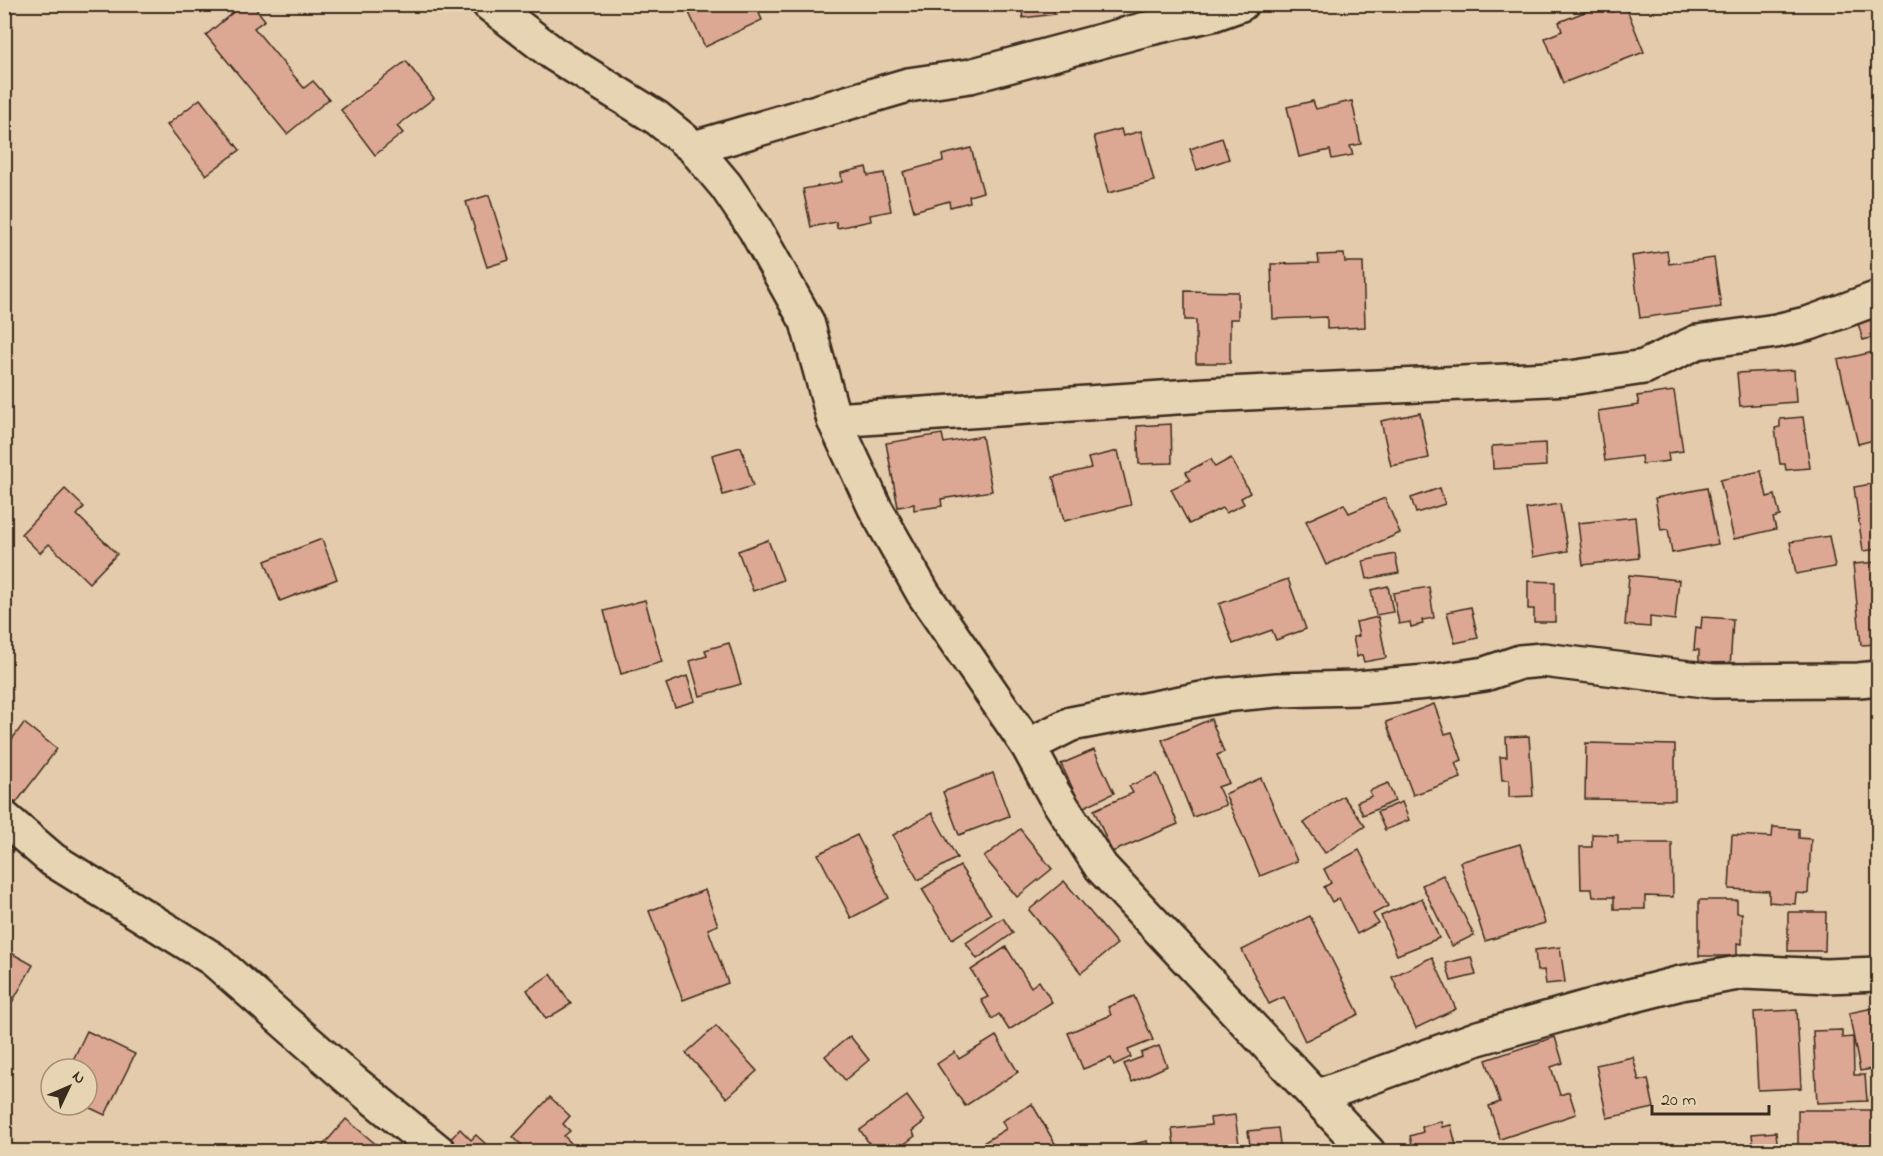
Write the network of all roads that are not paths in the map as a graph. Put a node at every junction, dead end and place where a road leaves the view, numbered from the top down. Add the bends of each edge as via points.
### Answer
1 (489, 4) edge
2 (1241, 4) edge
3 (694, 148) junction
4 (1878, 298) edge
5 (834, 420) junction
6 (1878, 678) edge
7 (1028, 746) junction
8 (4, 818) edge
9 (1878, 974) edge
10 (1316, 1097) junction
11 (439, 1152) edge
12 (1368, 1152) edge

1 - 3 street via 554,54 631,101
2 - 3 street via 970,76 908,85
3 - 5 street via 755,229 807,322
4 - 5 street via 1810,323 1697,342 1644,367 1570,378 1206,395
5 - 7 street via 875,508 923,593
6 - 7 street via 1713,681 1543,660 1438,681 1223,694 1071,724
7 - 10 street via 1101,867
8 - 11 street via 53,860 213,959
9 - 10 street via 1744,972 1682,983 1478,1038
10 - 12 street

